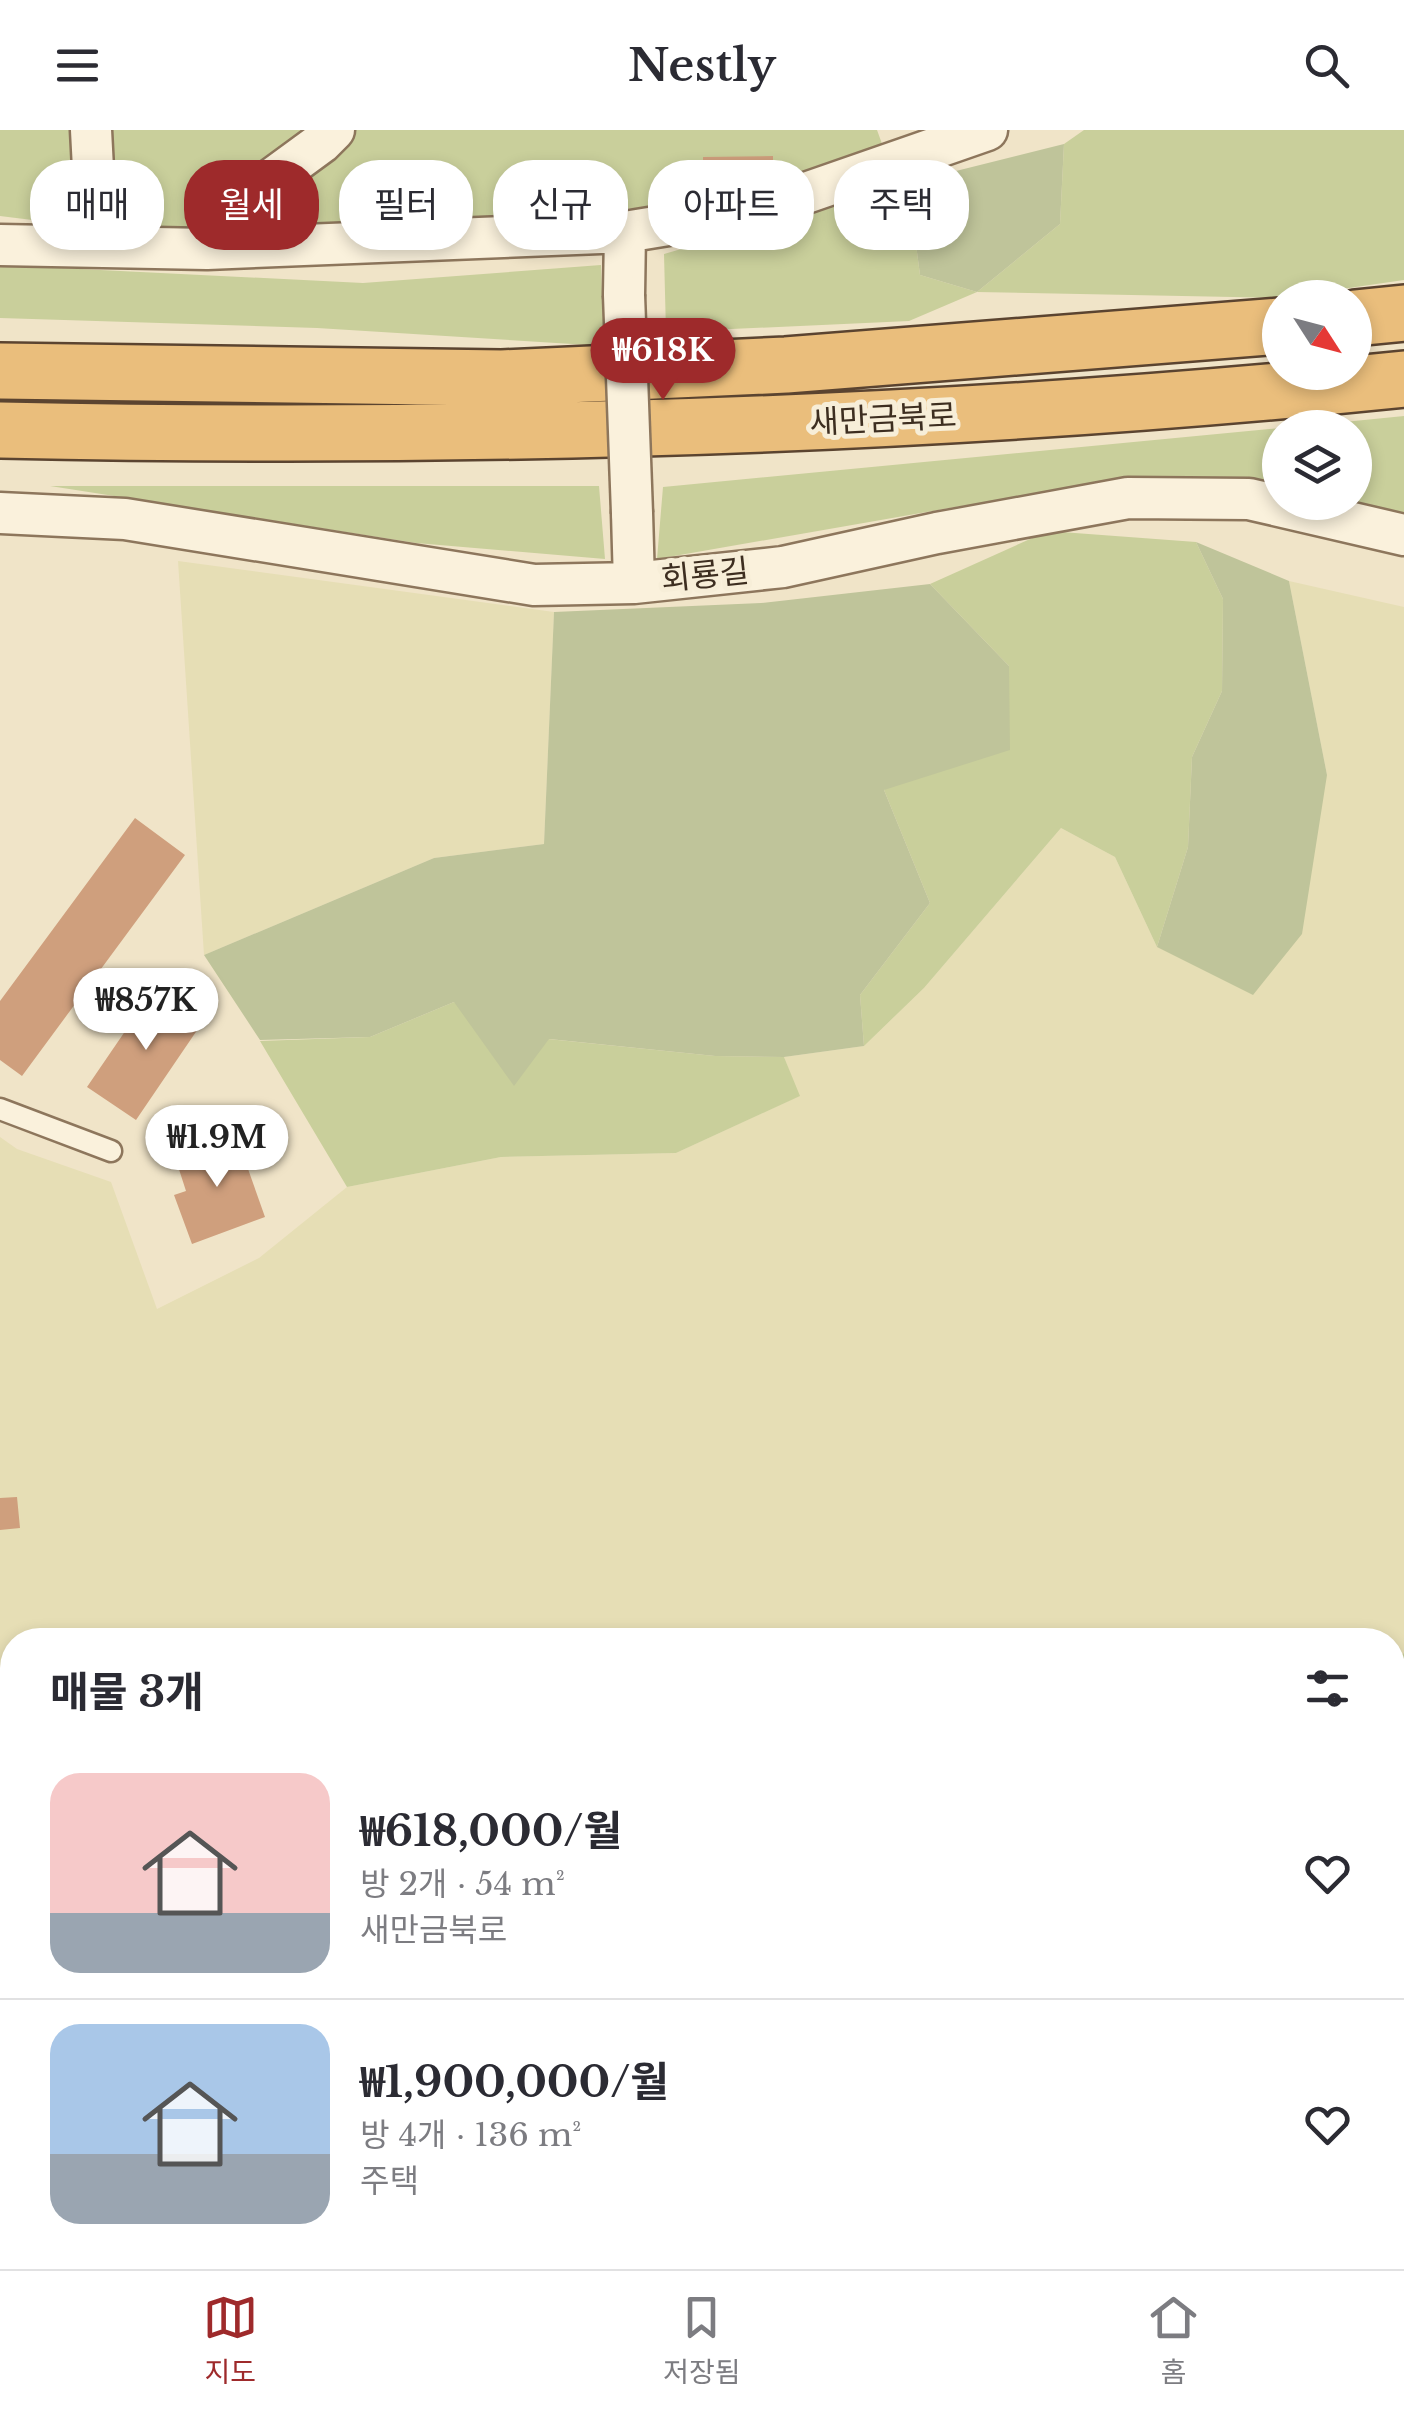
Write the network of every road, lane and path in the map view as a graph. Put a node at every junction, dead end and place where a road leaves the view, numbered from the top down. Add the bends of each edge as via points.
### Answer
1 (91, 130) edge
2 (334, 130) edge
3 (986, 130) edge
4 (93, 160) edge
5 (298, 160) edge
6 (628, 231) edge
7 (493, 238) edge
8 (0, 244) edge
9 (30, 245) edge
10 (319, 245) edge
11 (624, 250) edge
12 (1404, 313) edge
13 (1372, 316) edge
14 (1262, 327) edge
15 (0, 371) edge
16 (1404, 379) edge
17 (0, 430) edge
18 (0, 513) edge
19 (1404, 535) edge
20 (634, 583) junction
21 (0, 1109) edge
22 (111, 1151) dead end

1 - 4 street
2 - 5 street
3 - 6 street via 754,210
7 - 10 street
8 - 9 street
11 - 20 street, bridge
12 - 13 highway
14 - 15 highway, 새만금북로 via 786,365 502,378
16 - 17 highway, 새만금북로 via 805,424 250,435
18 - 20 street, 회룡길 via 125,520 534,585
19 - 20 street, 회룡길 via 1248,499 1128,498 783,567
21 - 22 lane

